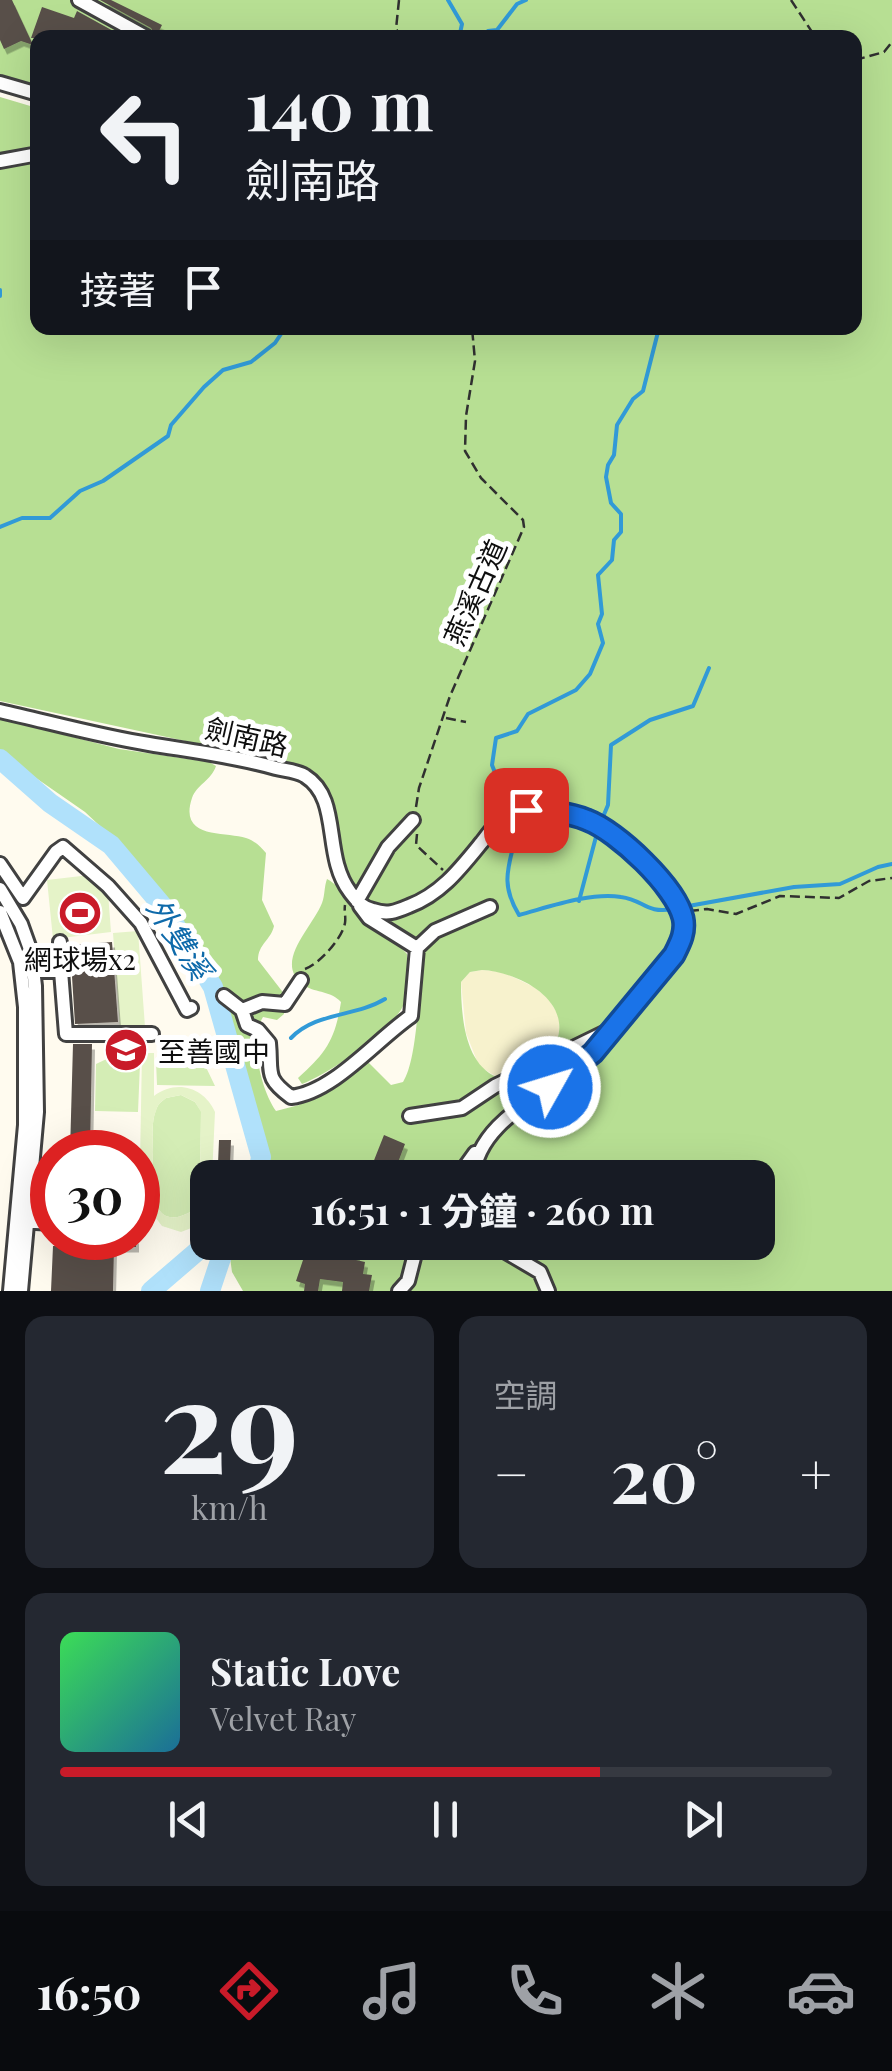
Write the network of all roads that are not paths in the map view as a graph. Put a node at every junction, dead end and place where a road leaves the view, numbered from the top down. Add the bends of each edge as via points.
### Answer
1 (79, 0) edge
2 (135, 30) edge
3 (0, 83) edge
4 (30, 92) edge
5 (30, 155) edge
6 (0, 161) edge
7 (0, 710) edge
8 (413, 820) road end
9 (0, 864) edge
10 (0, 889) edge
11 (359, 903) junction
12 (490, 907) dead end
13 (0, 912) edge
14 (60, 942) dead end
15 (417, 948) junction
16 (32, 971) junction
17 (62, 971) junction
18 (301, 980) road end
19 (224, 996) dead end
20 (191, 1008) dead end
21 (242, 1010) junction
22 (610, 1030) junction
23 (152, 1034) dead end
24 (410, 1116) dead end
25 (480, 1147) junction
26 (470, 1160) edge
27 (477, 1160) edge
28 (22, 1222) junction
29 (30, 1223) edge
30 (413, 1260) edge
31 (520, 1260) edge
32 (10, 1291) edge
33 (21, 1291) edge
34 (399, 1291) edge
35 (548, 1291) edge

1 - 2 street
3 - 4 street
5 - 6 street
7 - 11 street, 劍南路 via 305,775 328,801 338,877
8 - 11 street via 388,846
9 - 20 street via 23,898 63,847 141,922
10 - 16 street via 21,924
11 - 15 street via 369,918
11 - 22 street via 390,914 428,899 499,820 526,810 590,820 646,864 679,908 683,937
12 - 15 street via 435,931
13 - 28 street via 20,962 25,1008
14 - 17 street
15 - 21 street via 411,1016 302,1096 273,1084 269,1043 247,1025
16 - 17 street
16 - 28 street via 37,1112
17 - 23 street via 66,1034
18 - 21 street via 285,1004 262,1002
19 - 21 street
22 - 24 street via 462,1108
22 - 25 street via 593,1053 501,1123
25 - 26 street
25 - 27 street
28 - 29 street
28 - 32 street
28 - 33 street
30 - 34 street
31 - 35 street via 540,1272

